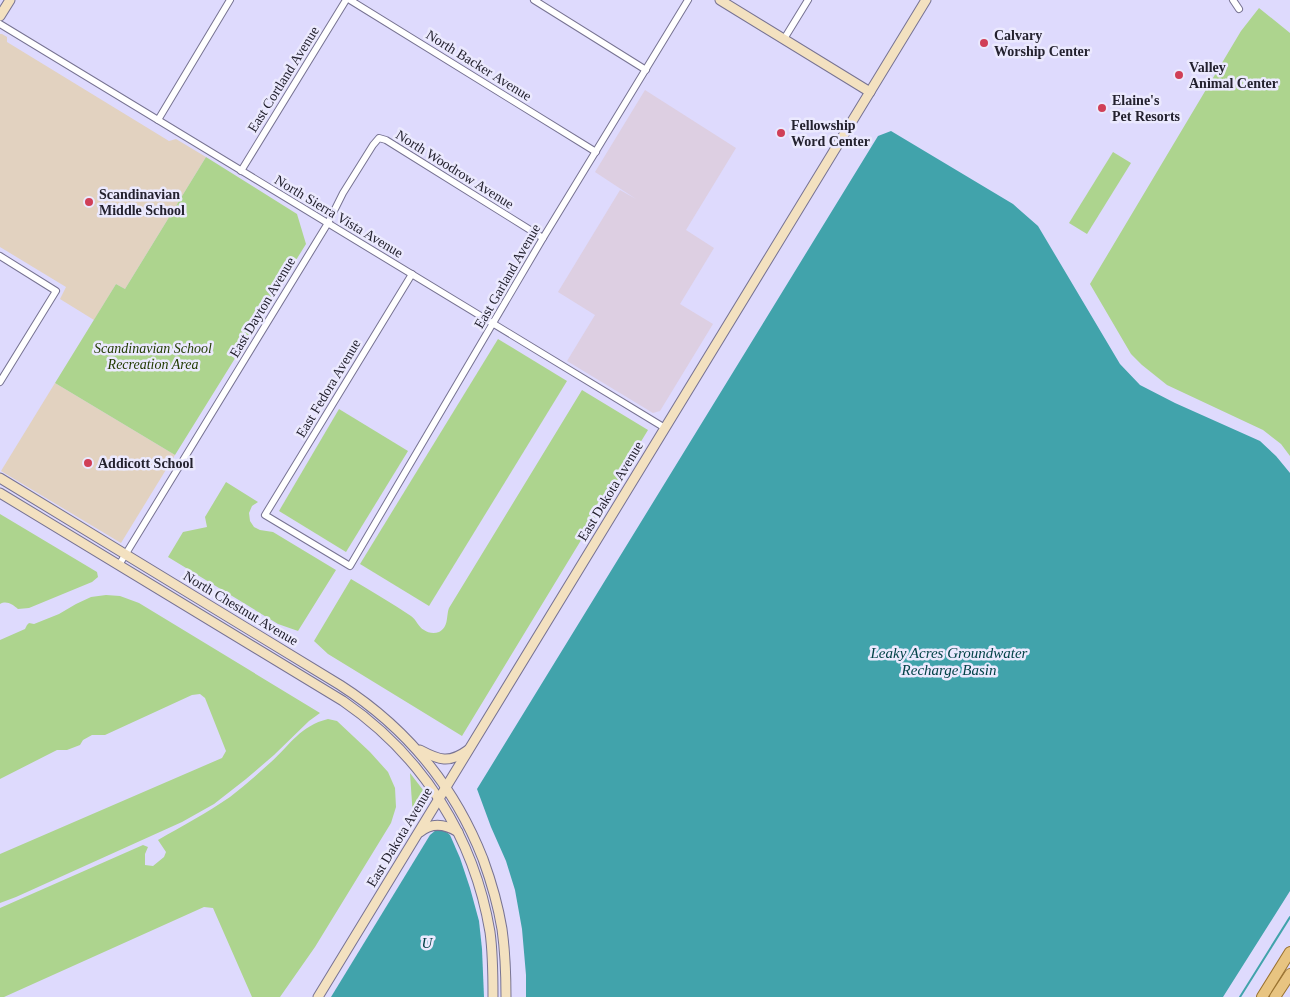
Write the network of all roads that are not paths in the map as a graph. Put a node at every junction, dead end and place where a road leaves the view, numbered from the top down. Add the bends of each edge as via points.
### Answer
1 (10, 0) edge
2 (230, 0) edge
3 (346, 0) edge
4 (350, 0) edge
5 (534, 0) edge
6 (688, 0) edge
7 (720, 0) edge
8 (808, 0) edge
9 (926, 0) edge
10 (1233, 0) edge
11 (1239, 9) dead end
12 (0, 16) edge
13 (0, 24) edge
14 (784, 39) junction
15 (646, 70) junction
16 (870, 92) junction
17 (158, 120) junction
18 (378, 138) joint
19 (596, 152) junction
20 (241, 171) junction
21 (328, 223) junction
22 (544, 238) junction
23 (0, 256) edge
24 (412, 274) junction
25 (494, 324) junction
26 (0, 382) edge
27 (665, 428) junction
28 (0, 478) edge
29 (0, 493) edge
30 (125, 554) junction
31 (118, 565) junction
32 (350, 566) joint
33 (294, 657) junction
34 (288, 667) junction
35 (415, 747) junction
36 (470, 748) junction
37 (446, 787) junction
38 (439, 798) junction
39 (459, 833) junction
40 (418, 834) junction
41 (1290, 952) edge
42 (1290, 974) edge
43 (318, 997) edge
44 (493, 997) edge
45 (506, 997) edge
46 (1262, 997) edge
47 (1275, 997) edge

1 - 12 main road
2 - 17 street
3 - 20 street, East Cortland Avenue
4 - 19 street, North Backer Avenue
5 - 15 street
6 - 15 street, East Garland Avenue
7 - 14 main road
8 - 14 street
9 - 16 main road, East Dakota Avenue
10 - 11 street
13 - 17 street, North Sierra Vista Avenue
14 - 16 main road
15 - 19 street, East Garland Avenue
16 - 27 main road, East Dakota Avenue
17 - 20 street, North Sierra Vista Avenue
18 - 21 street, East Dayton Avenue
18 - 22 street, North Woodrow Avenue
19 - 22 street, East Garland Avenue
20 - 21 street, North Sierra Vista Avenue
21 - 24 street, North Sierra Vista Avenue
21 - 30 street, East Dayton Avenue
22 - 25 street, East Garland Avenue
23 - 26 street via 56,291
24 - 25 street, North Sierra Vista Avenue
24 - 32 street, East Fedora Avenue via 265,515
25 - 27 street, North Sierra Vista Avenue
25 - 32 street, East Garland Avenue
27 - 36 main road, East Dakota Avenue
28 - 30 main road, North Chestnut Avenue
29 - 31 main road, North Chestnut Avenue
30 - 31 street, East Dayton Avenue
30 - 33 main road, North Chestnut Avenue
31 - 34 main road, North Chestnut Avenue
33 - 34 main road
33 - 35 main road, North Chestnut Avenue via 358,697
34 - 38 main road, North Chestnut Avenue via 374,724 413,763
35 - 36 main road via 446,760
35 - 37 main road, North Chestnut Avenue
36 - 37 main road, East Dakota Avenue
37 - 38 main road, East Dakota Avenue
37 - 45 main road, North Chestnut Avenue via 473,836 494,895 503,935
38 - 39 main road, North Chestnut Avenue
38 - 40 main road, East Dakota Avenue
39 - 40 main road via 449,827 432,825
39 - 44 main road, North Chestnut Avenue via 485,907 492,949
40 - 43 main road, East Dakota Avenue
41 - 46 main road
42 - 47 main road

